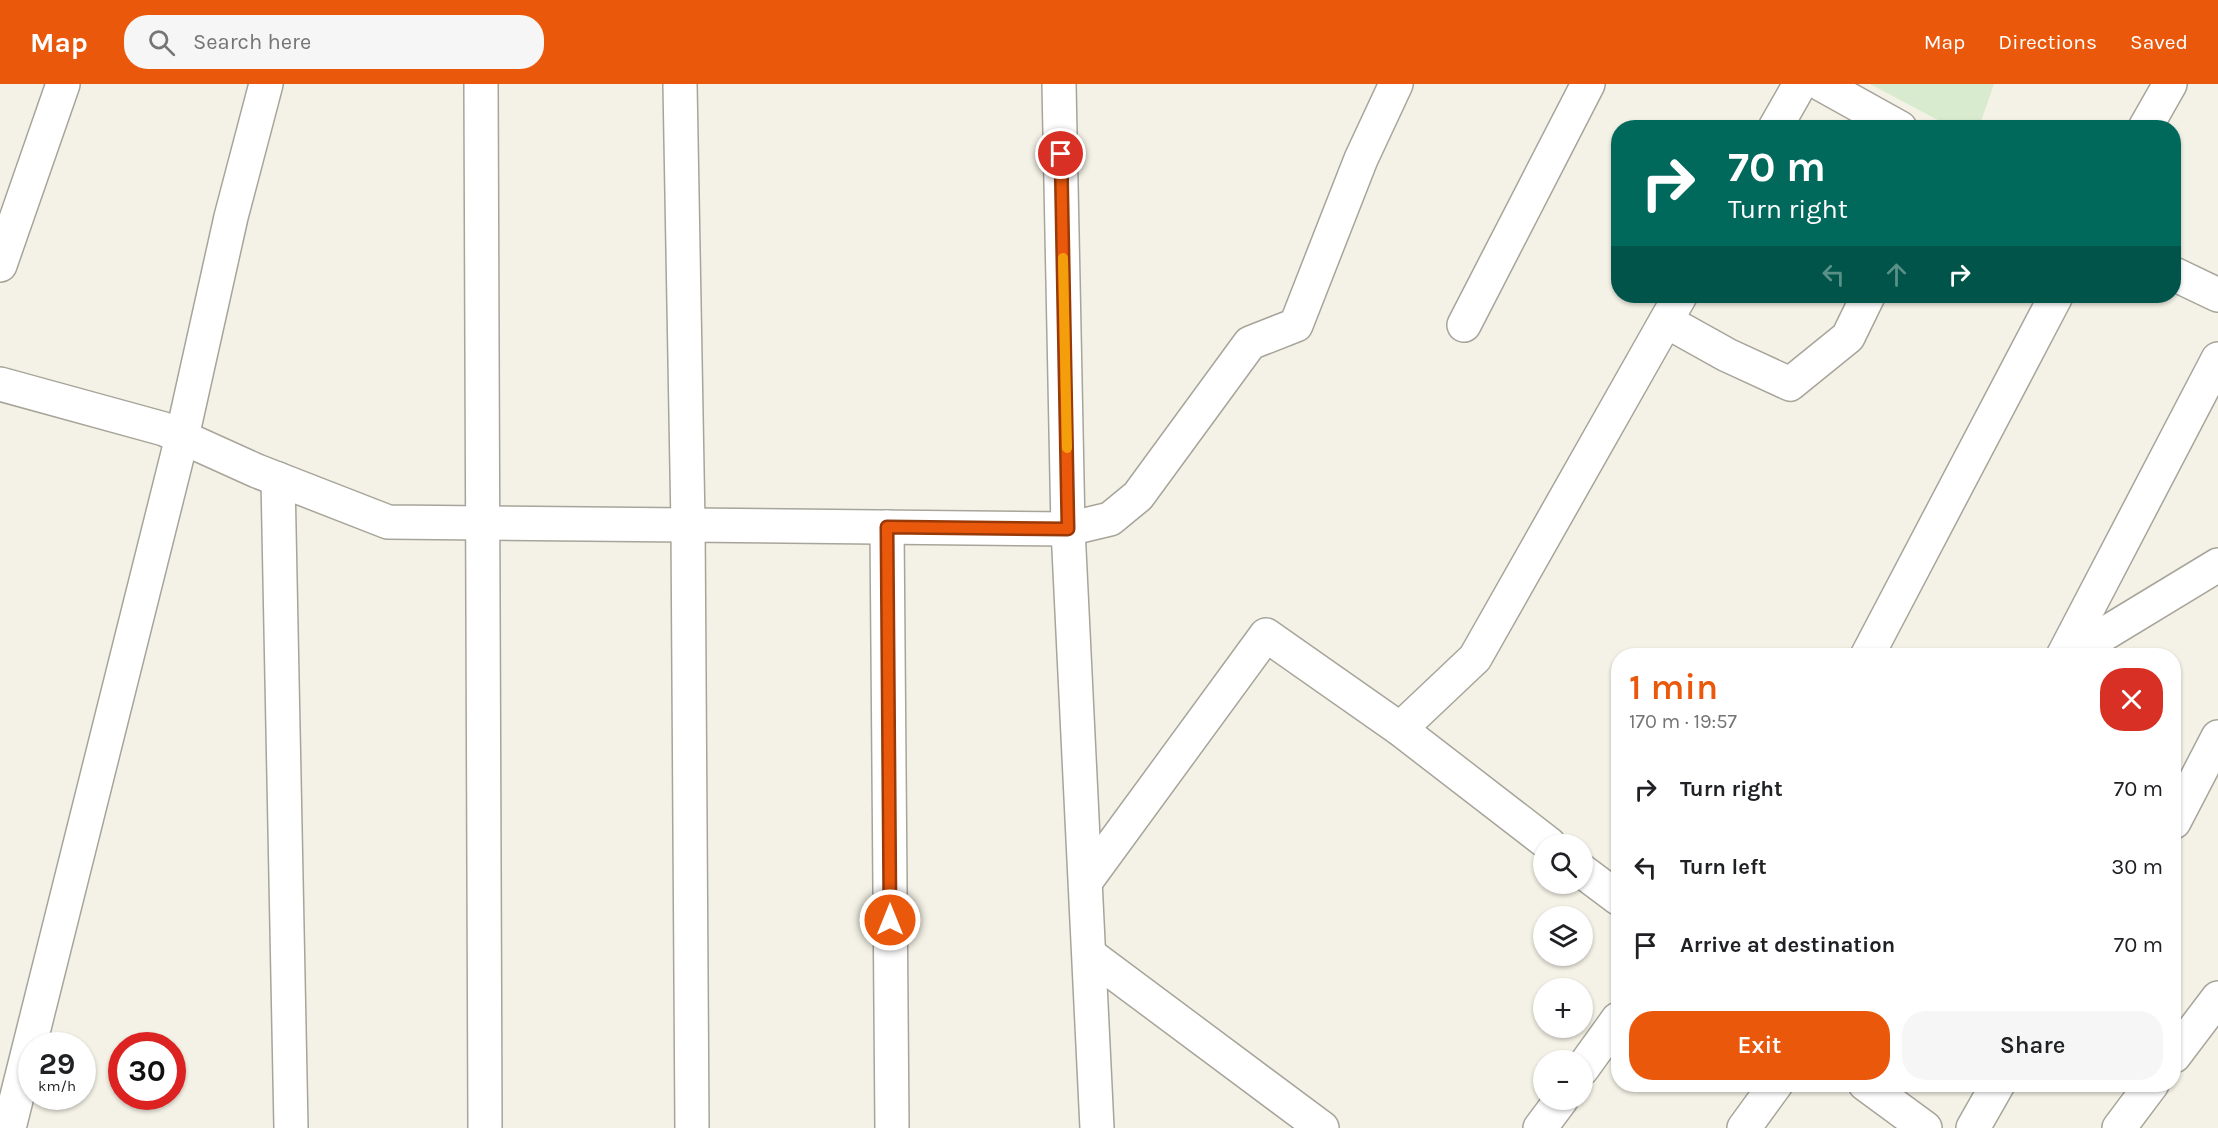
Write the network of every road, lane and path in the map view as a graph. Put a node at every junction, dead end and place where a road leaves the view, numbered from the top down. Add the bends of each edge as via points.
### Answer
1 (63, 84) edge
2 (266, 84) edge
3 (481, 84) edge
4 (680, 84) edge
5 (1059, 84) edge
6 (1396, 84) edge
7 (1588, 84) edge
8 (1800, 84) edge
9 (1821, 84) edge
10 (2169, 84) edge
11 (1780, 120) edge
12 (1886, 120) edge
13 (2149, 120) edge
14 (0, 265) edge
15 (2181, 277) edge
16 (2218, 295) edge
17 (1865, 303) edge
18 (2052, 303) edge
19 (1673, 308) edge
20 (1464, 325) dead end
21 (2218, 359) edge
22 (0, 384) edge
23 (182, 437) junction
24 (278, 479) junction
25 (482, 523) junction
26 (688, 525) junction
27 (887, 527) junction
28 (1068, 529) junction
29 (2218, 565) edge
30 (1871, 648) edge
31 (2067, 648) edge
32 (2081, 648) edge
33 (1400, 729) junction
34 (2218, 737) edge
35 (2181, 808) edge
36 (1536, 834) edge
37 (1593, 879) edge
38 (1086, 881) junction
39 (1611, 893) edge
40 (1089, 955) junction
41 (2218, 998) edge
42 (1611, 1029) edge
43 (2181, 1047) edge
44 (1593, 1054) edge
45 (1770, 1092) edge
46 (1876, 1092) edge
47 (1993, 1092) edge
48 (2146, 1092) edge
49 (1554, 1110) edge
50 (9, 1123) edge
51 (291, 1128) edge
52 (485, 1128) edge
53 (692, 1128) edge
54 (892, 1128) edge
55 (1097, 1128) edge
56 (1322, 1128) edge
57 (1540, 1128) edge
58 (1744, 1128) edge
59 (1925, 1128) edge
60 (1973, 1128) edge
61 (2119, 1128) edge

1 - 14 street
2 - 23 street via 231,217
3 - 25 street
4 - 26 street
5 - 28 street
6 - 28 street via 1361,159 1296,325 1250,343 1138,496 1110,519
7 - 20 street
8 - 11 street
9 - 12 street
10 - 13 street
15 - 16 street
17 - 19 street via 1848,337 1790,384 1727,354
18 - 30 street
19 - 33 street via 1475,658
21 - 31 street
22 - 23 street
23 - 24 street
23 - 50 street
24 - 25 street via 388,522
24 - 51 street
25 - 26 street
25 - 52 street
26 - 27 street
26 - 53 street
27 - 28 street
27 - 54 street
28 - 38 street
29 - 32 street
33 - 36 street
33 - 38 street via 1266,635
34 - 35 street
37 - 39 street
38 - 40 street
40 - 55 street
40 - 56 street
41 - 43 street
42 - 44 street
45 - 58 street
46 - 59 street
47 - 60 street
48 - 61 street
49 - 57 street

